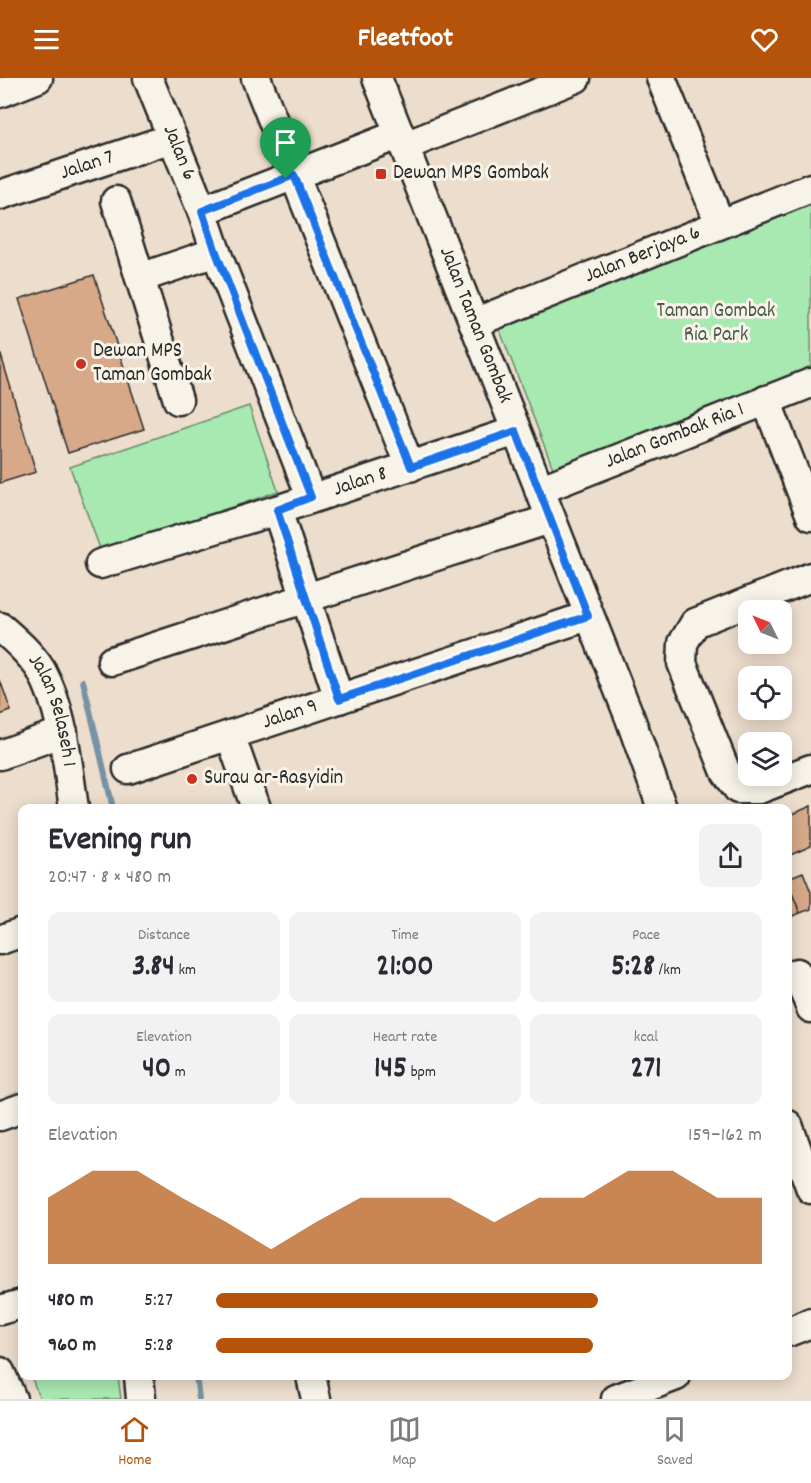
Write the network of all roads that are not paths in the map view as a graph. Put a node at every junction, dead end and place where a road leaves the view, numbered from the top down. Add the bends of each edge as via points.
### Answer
1 (38, 78) edge
2 (148, 78) edge
3 (256, 78) edge
4 (377, 78) edge
5 (576, 78) edge
6 (661, 78) edge
7 (0, 93) edge
8 (172, 138) junction
9 (403, 140) junction
10 (294, 175) junction
11 (811, 188) edge
12 (0, 195) edge
13 (116, 201) dead end
14 (202, 211) junction
15 (720, 225) junction
16 (216, 252) junction
17 (140, 278) junction
18 (474, 323) junction
19 (811, 383) edge
20 (178, 400) dead end
21 (766, 400) junction
22 (516, 431) junction
23 (411, 467) junction
24 (539, 490) junction
25 (311, 497) junction
26 (277, 510) junction
27 (811, 516) edge
28 (550, 519) junction
29 (100, 564) dead end
30 (811, 577) edge
31 (305, 598) junction
32 (588, 616) junction
33 (0, 627) edge
34 (112, 661) dead end
35 (339, 699) junction
36 (63, 732) junction
37 (230, 735) junction
38 (0, 755) edge
39 (811, 768) edge
40 (129, 769) dead end
41 (73, 804) edge
42 (255, 804) edge
43 (656, 804) edge
44 (18, 933) edge
45 (0, 940) edge
46 (798, 972) edge
47 (811, 1008) edge
48 (18, 1109) edge
49 (0, 1116) edge
50 (792, 1136) edge
51 (811, 1189) edge
52 (18, 1305) edge
53 (0, 1310) edge
54 (811, 1323) edge
55 (792, 1330) edge
56 (0, 1372) edge
57 (139, 1380) edge
58 (312, 1380) edge
59 (662, 1380) edge
60 (12, 1399) edge
61 (141, 1399) edge
62 (316, 1399) edge
63 (616, 1399) edge

1 - 7 street
2 - 8 street, Jalan 6
3 - 10 street
4 - 9 street, Jalan Taman Gombak
5 - 9 street
6 - 15 street
8 - 12 street, Jalan 7
8 - 14 street, Jalan 6
9 - 10 street
9 - 18 street, Jalan Taman Gombak
10 - 14 street
10 - 23 street
11 - 15 street, Jalan Berjaya 6
13 - 17 street
14 - 16 street, Jalan 6
15 - 18 street, Jalan Berjaya 6
16 - 17 street
16 - 25 street, Jalan 6
17 - 20 street
18 - 22 street, Jalan Taman Gombak
19 - 21 street, Jalan Gombak Ria 1
21 - 24 street, Jalan Gombak Ria 1
21 - 27 street
22 - 23 street, Jalan 8
22 - 24 street, Jalan Taman Gombak
23 - 25 street, Jalan 8
24 - 28 street, Jalan Taman Gombak
25 - 26 street, Jalan 8
26 - 29 street, Jalan 8
26 - 31 street
28 - 31 street
28 - 32 street, Jalan Taman Gombak
30 - 39 street via 695,623 683,643 682,663 726,772 738,789 759,789
31 - 34 street
31 - 35 street
32 - 35 street, Jalan 9
32 - 43 street, Jalan Taman Gombak via 630,718
33 - 36 street, Jalan Selaseh 1 via 25,649 41,671
35 - 37 street, Jalan 9
36 - 38 street
36 - 41 street, Jalan Selaseh 1
37 - 40 street, Jalan 9
37 - 42 street
44 - 45 street
46 - 47 street
48 - 49 street
50 - 51 street
52 - 53 street
54 - 55 street
56 - 60 street
57 - 61 street
58 - 62 street
59 - 63 street

